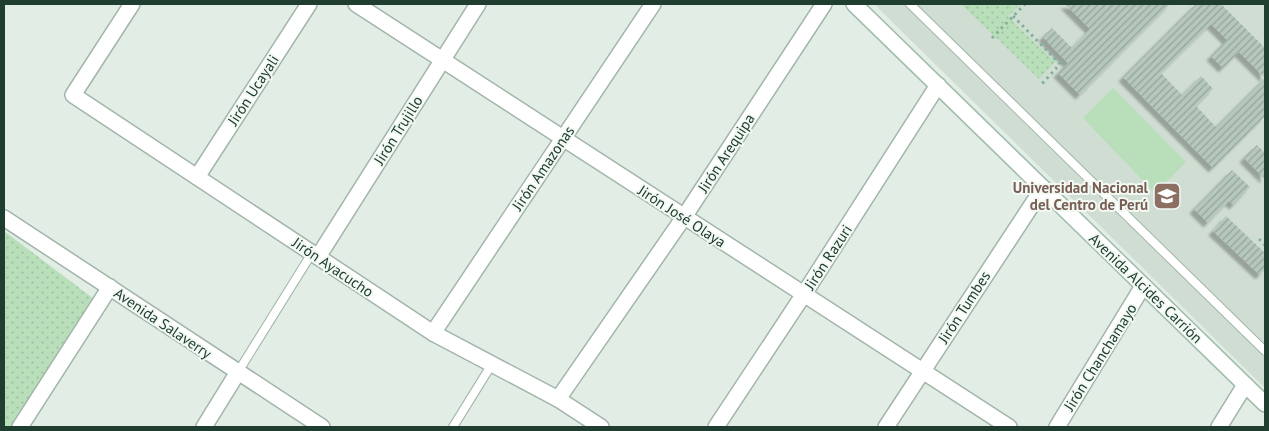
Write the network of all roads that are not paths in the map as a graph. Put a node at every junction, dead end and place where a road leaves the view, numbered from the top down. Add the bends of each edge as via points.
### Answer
1 (132, 4) edge
2 (309, 4) edge
3 (356, 4) edge
4 (478, 4) edge
5 (653, 4) edge
6 (824, 4) edge
7 (854, 4) edge
8 (910, 4) edge
9 (443, 60) junction
10 (938, 85) junction
11 (563, 138) junction
12 (197, 177) junction
13 (1043, 188) junction
14 (684, 217) junction
15 (4, 218) edge
16 (315, 255) junction
17 (1143, 286) junction
18 (110, 287) junction
19 (804, 294) junction
20 (433, 333) junction
21 (1265, 351) edge
22 (492, 364) junction
23 (922, 371) junction
24 (238, 372) junction
25 (1245, 385) junction
26 (558, 399) junction
27 (1265, 404) edge
28 (20, 427) edge
29 (204, 427) edge
30 (322, 427) edge
31 (453, 427) edge
32 (601, 427) edge
33 (716, 427) edge
34 (886, 427) edge
35 (1009, 427) edge
36 (1057, 427) edge
37 (1219, 427) edge

1 - 12 street, Jirón Ayacucho via 73,94
2 - 12 street, Jirón Ucayali
3 - 9 street, Jirón José Olaya
4 - 9 street, Jirón Trujillo
5 - 11 street, Jirón Amazonas
6 - 14 street, Jirón Arequipa
7 - 10 street, Avenida Alcides Carrión
8 - 21 lane
9 - 11 street, Jirón José Olaya
9 - 16 street, Jirón Trujillo
10 - 13 street, Avenida Alcides Carrión
10 - 19 street, Jirón Razuri
11 - 14 street, Jirón José Olaya
11 - 20 street, Jirón Amazonas
12 - 16 street, Jirón Ayacucho
13 - 17 street, Avenida Alcides Carrión
13 - 23 street, Jirón Tumbes
14 - 19 street, Jirón José Olaya
14 - 26 street, Jirón Arequipa
15 - 18 street, Avenida Salaverry
16 - 20 street, Jirón Ayacucho
16 - 24 lane, Jirón Trujillo
17 - 25 street, Avenida Alcides Carrión
17 - 36 street, Jirón Chanchamayo
18 - 24 street, Avenida Salaverry
18 - 28 street
19 - 23 street, Jirón José Olaya
19 - 33 street, Jirón Razuri
20 - 22 street, Jirón Ayacucho
22 - 26 street, Jirón Ayacucho
22 - 31 lane
23 - 34 street, Jirón Tumbes
23 - 35 street, Jirón José Olaya
24 - 29 street, Jirón Trujillo
24 - 30 street, Avenida Salaverry
25 - 27 street, Avenida Alcides Carrión
25 - 37 street
26 - 32 street, Jirón Ayacucho

